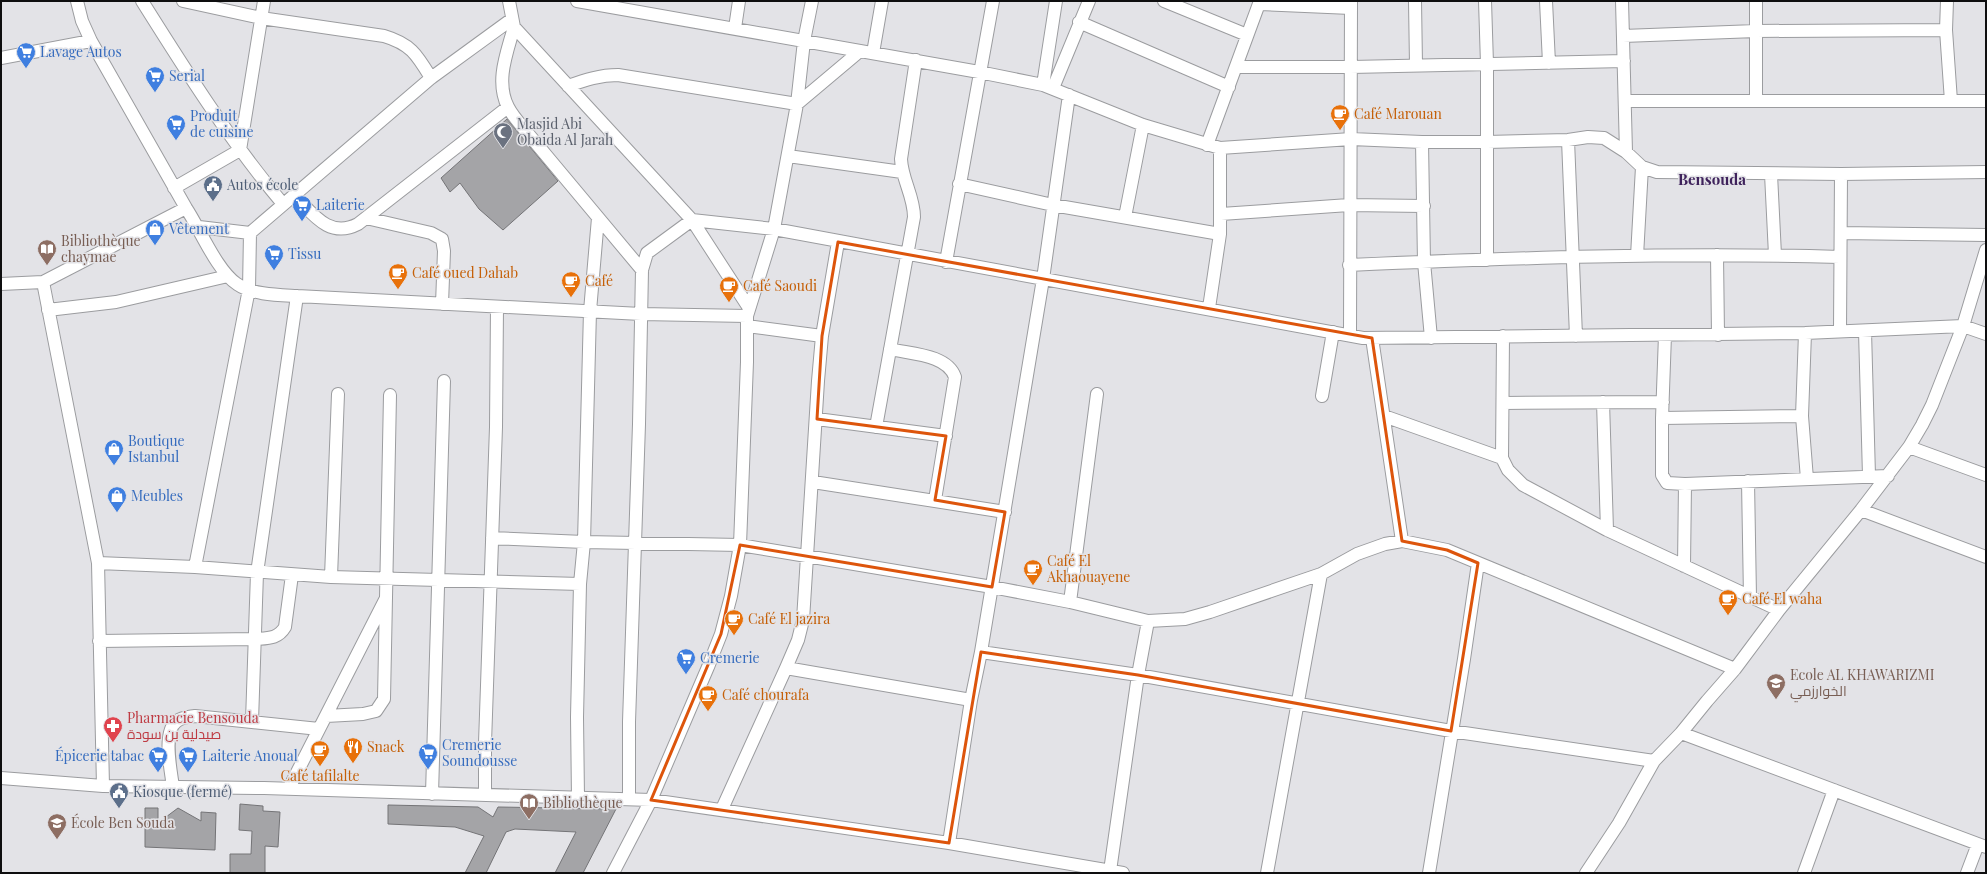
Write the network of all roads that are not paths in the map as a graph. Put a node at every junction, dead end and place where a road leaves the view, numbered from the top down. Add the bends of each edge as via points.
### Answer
1 (77, 1) edge
2 (142, 1) edge
3 (183, 1) edge
4 (264, 1) edge
5 (509, 1) edge
6 (577, 1) edge
7 (739, 1) edge
8 (812, 1) edge
9 (882, 1) edge
10 (991, 1) edge
11 (1056, 1) edge
12 (1089, 1) edge
13 (1164, 1) edge
14 (1415, 1) edge
15 (1484, 1) edge
16 (1546, 1) edge
17 (1622, 1) edge
18 (1756, 1) edge
19 (1947, 1) edge
20 (599, 3) edge
21 (1259, 3) edge
22 (1351, 4) edge
23 (261, 18) junction
24 (1080, 22) junction
25 (513, 23) junction
26 (735, 28) junction
27 (1946, 30) junction
28 (1756, 31) junction
29 (1247, 35) junction
30 (1623, 36) junction
31 (92, 41) junction
32 (804, 41) junction
33 (860, 50) junction
34 (873, 53) junction
35 (1, 58) edge
36 (916, 60) junction
37 (1624, 61) junction
38 (1549, 63) junction
39 (1487, 64) junction
40 (1416, 65) junction
41 (1236, 67) junction
42 (1351, 67) junction
43 (979, 72) junction
44 (431, 78) junction
45 (568, 86) junction
46 (1229, 86) junction
47 (1048, 87) junction
48 (1069, 94) junction
49 (1625, 101) junction
50 (1756, 101) junction
51 (1951, 101) junction
52 (1986, 101) edge
53 (798, 104) junction
54 (508, 107) junction
55 (1143, 125) junction
56 (1351, 139) junction
57 (1568, 140) junction
58 (1422, 142) junction
59 (1487, 142) junction
60 (1208, 145) junction
61 (1220, 148) junction
62 (240, 150) junction
63 (1626, 152) junction
64 (788, 156) junction
65 (1642, 167) junction
66 (902, 172) junction
67 (1986, 172) edge
68 (1771, 174) junction
69 (1841, 174) junction
70 (959, 184) junction
71 (174, 188) junction
72 (294, 195) junction
73 (283, 204) junction
74 (1053, 205) junction
75 (1349, 206) junction
76 (1424, 206) junction
77 (186, 208) junction
78 (1221, 214) junction
79 (1125, 217) junction
80 (366, 218) junction
81 (598, 218) junction
82 (692, 220) junction
83 (199, 227) junction
84 (774, 229) junction
85 (250, 233) junction
86 (1841, 233) junction
87 (1220, 234) junction
88 (1986, 236) edge
89 (838, 242) junction
90 (1986, 250) edge
91 (907, 255) junction
92 (1717, 255) junction
93 (1775, 255) junction
94 (1638, 256) junction
95 (1573, 257) junction
96 (1840, 257) junction
97 (1487, 260) junction
98 (946, 262) junction
99 (1424, 262) junction
100 (1349, 265) junction
101 (642, 270) junction
102 (228, 276) junction
103 (1043, 279) junction
104 (2, 281) edge
105 (43, 282) junction
106 (249, 289) junction
107 (297, 296) junction
108 (442, 304) junction
109 (497, 307) junction
110 (1209, 308) junction
111 (48, 310) junction
112 (590, 311) junction
113 (640, 314) junction
114 (748, 317) junction
115 (1964, 326) junction
116 (1840, 331) junction
117 (1865, 331) junction
118 (1333, 332) junction
119 (1805, 333) junction
120 (1718, 334) junction
121 (1986, 334) edge
122 (1350, 335) junction
123 (1665, 335) junction
124 (822, 336) junction
125 (1502, 336) junction
126 (1576, 336) junction
127 (1372, 338) junction
128 (1431, 338) junction
129 (890, 349) junction
130 (444, 381) dead end
131 (338, 394) dead end
132 (1097, 394) dead end
133 (390, 395) dead end
134 (1322, 396) dead end
135 (1603, 402) junction
136 (1663, 402) junction
137 (1503, 403) junction
138 (1384, 416) junction
139 (1802, 416) junction
140 (1662, 418) junction
141 (817, 419) junction
142 (876, 427) junction
143 (946, 436) junction
144 (1909, 447) junction
145 (1502, 458) junction
146 (1986, 475) edge
147 (1869, 476) junction
148 (1888, 476) junction
149 (1807, 479) junction
150 (1748, 481) junction
151 (813, 482) junction
152 (1685, 484) junction
153 (935, 500) junction
154 (1861, 510) junction
155 (1005, 512) junction
156 (1607, 530) junction
157 (492, 538) junction
158 (1402, 541) junction
159 (584, 542) junction
160 (635, 543) junction
161 (740, 545) junction
162 (806, 556) junction
163 (1986, 557) edge
164 (98, 563) junction
165 (1478, 563) junction
166 (1684, 566) junction
167 (195, 568) junction
168 (257, 573) junction
169 (1321, 574) junction
170 (292, 575) junction
171 (331, 578) junction
172 (386, 578) junction
173 (439, 580) junction
174 (491, 581) junction
175 (580, 584) junction
176 (992, 587) junction
177 (386, 597) junction
178 (1750, 597) junction
179 (1070, 602) junction
180 (1779, 610) junction
181 (1148, 621) junction
182 (255, 639) junction
183 (99, 641) junction
184 (981, 652) junction
185 (786, 668) junction
186 (1735, 669) junction
187 (1138, 675) junction
188 (971, 700) junction
189 (1298, 704) junction
190 (326, 716) junction
191 (252, 721) junction
192 (319, 729) junction
193 (1451, 731) junction
194 (1681, 733) junction
195 (1654, 761) junction
196 (1, 778) edge
197 (103, 786) junction
198 (173, 787) junction
199 (288, 788) junction
200 (1834, 790) junction
201 (432, 794) junction
202 (485, 796) junction
203 (578, 798) junction
204 (629, 799) junction
205 (652, 800) junction
206 (722, 809) junction
207 (949, 843) junction
208 (1982, 845) edge
209 (1110, 871) junction
210 (613, 873) edge
211 (1123, 873) edge
212 (1267, 873) edge
213 (1428, 873) edge
214 (1586, 873) edge
215 (1804, 873) edge
216 (1967, 873) edge

1 - 31 street via 82,21
2 - 62 street
3 - 23 street
4 - 23 street
5 - 25 street
6 - 20 street
7 - 26 street
8 - 32 street
9 - 34 street
10 - 43 street
11 - 47 street
12 - 24 street
13 - 29 street
14 - 40 street
15 - 39 street
16 - 38 street
17 - 30 street
18 - 28 street
19 - 27 street
20 - 26 street
21 - 22 street
21 - 29 street
22 - 42 street
23 - 44 street via 396,39 408,45 417,55
23 - 62 street
24 - 46 street
24 - 47 street
25 - 44 street
25 - 45 street
25 - 54 street via 502,69 502,87
26 - 32 street
27 - 28 street
27 - 51 street
28 - 30 street
28 - 50 street
29 - 41 street
30 - 37 street
31 - 35 street
31 - 71 street
32 - 33 street
32 - 53 street
33 - 34 street
33 - 53 street
34 - 36 street
36 - 43 street
36 - 66 street via 902,154
37 - 38 street
37 - 49 street
38 - 39 street
39 - 40 street
39 - 59 street
40 - 42 street
41 - 42 street
41 - 46 street
42 - 56 street
43 - 47 street
43 - 70 street
44 - 72 street
45 - 53 street via 603,75 618,76
45 - 82 street
46 - 60 street
47 - 48 street
48 - 55 street
48 - 74 street
49 - 50 street
49 - 63 street
50 - 51 street
51 - 52 street
53 - 64 street
54 - 80 street
54 - 81 street
55 - 60 street
55 - 79 street
56 - 58 street
56 - 61 street
56 - 75 street
57 - 59 street
57 - 63 street via 1588,136 1604,138
57 - 95 street
58 - 59 street
58 - 76 street
59 - 97 street
60 - 61 street
61 - 78 street
62 - 71 street
62 - 73 street
63 - 65 street
64 - 66 street
64 - 84 street
65 - 68 street via 1656,172
65 - 94 street
66 - 91 street via 914,205
67 - 69 street
68 - 69 street
68 - 93 street
69 - 86 street
70 - 74 street
70 - 98 street
71 - 77 street
72 - 73 street
72 - 80 street via 329,227 338,230 349,229
73 - 85 street
74 - 79 street
74 - 103 street
75 - 76 street
75 - 78 street
75 - 100 street
76 - 99 street
77 - 83 street
77 - 105 street
78 - 87 street
79 - 87 street
80 - 108 street via 431,233 442,239
81 - 101 street
81 - 112 street
82 - 84 street
82 - 101 street via 647,253
82 - 114 street
83 - 85 street
83 - 102 street via 216,260
84 - 89 street
84 - 114 street
85 - 106 street
86 - 88 street
86 - 96 street
87 - 110 street
89 - 91 street
89 - 124 street
90 - 115 street
91 - 98 street
91 - 129 street
92 - 93 street
92 - 94 street
92 - 120 street
93 - 96 street
94 - 95 street
95 - 97 street
95 - 126 street
96 - 116 street
97 - 99 street
98 - 103 street
99 - 100 street
99 - 128 street
100 - 122 street
101 - 113 street
102 - 106 street
102 - 111 street via 116,302
103 - 110 street
103 - 155 street
104 - 105 street
105 - 111 street
106 - 107 street via 269,294
106 - 167 street
107 - 108 street
107 - 168 street
108 - 109 street
109 - 112 street
109 - 157 street
110 - 118 street
111 - 164 street
112 - 113 street
112 - 159 street
113 - 114 street
113 - 160 street
114 - 124 street
114 - 161 street
115 - 117 street
115 - 121 street
115 - 144 street via 1932,405
116 - 117 street
116 - 119 street
117 - 147 street
118 - 122 street
118 - 134 street
119 - 120 street
119 - 139 street
120 - 123 street
122 - 127 street
123 - 126 street
123 - 136 street
124 - 141 street
125 - 126 street
125 - 128 street
125 - 137 street
127 - 128 street
127 - 138 street
129 - 142 street
129 - 143 street via 943,362 953,370 955,376
130 - 173 street
131 - 171 street
132 - 179 street
133 - 172 street
135 - 136 street
135 - 137 street
135 - 156 street
136 - 140 street
137 - 145 street
138 - 145 street
138 - 158 street
139 - 140 street
139 - 149 street
140 - 152 street via 1662,475 1666,483
141 - 142 street
141 - 151 street
142 - 143 street
143 - 153 street
144 - 146 street
144 - 148 street
145 - 156 street via 1508,470 1523,485
147 - 148 street
147 - 149 street
148 - 154 street
149 - 150 street
150 - 152 street
150 - 178 street
151 - 153 street
151 - 162 street
152 - 166 street
153 - 155 street
154 - 163 street
154 - 180 street
155 - 176 street
156 - 166 street
157 - 159 street
157 - 174 street
158 - 165 street via 1447,550
158 - 169 street via 1357,554
159 - 160 street
159 - 175 street
160 - 161 street
160 - 204 street
161 - 162 street
161 - 205 street via 721,634
162 - 176 street
162 - 185 street via 803,620
164 - 167 street
164 - 183 street
165 - 186 street
165 - 193 street
166 - 178 street
167 - 168 street
168 - 170 street
168 - 182 street
169 - 181 street via 1185,619
169 - 189 street
170 - 171 street
170 - 182 street via 286,620 281,633
171 - 172 street
172 - 173 street
172 - 177 street
173 - 174 street
173 - 201 street
174 - 175 street
174 - 202 street
175 - 203 street
176 - 179 street
176 - 184 street
177 - 190 street
177 - 190 street via 386,690 381,706 376,711 363,714
178 - 180 street
179 - 181 street
180 - 186 street
181 - 187 street
182 - 183 street
182 - 191 street
183 - 197 street
184 - 187 street
184 - 188 street
185 - 188 street
185 - 206 street
186 - 194 street
187 - 189 street
187 - 209 street
188 - 207 street
189 - 193 street
189 - 212 street
190 - 192 street
191 - 192 street
191 - 198 street via 195,716 177,721 169,734
192 - 199 street
193 - 195 street
193 - 213 street
194 - 195 street
194 - 200 street
195 - 214 street via 1619,823
196 - 197 street
197 - 198 street
198 - 199 street
199 - 201 street
200 - 208 street
200 - 215 street
201 - 202 street
202 - 203 street
203 - 204 street
204 - 205 street
205 - 206 street
205 - 210 street
206 - 207 street
207 - 209 street
208 - 216 street
209 - 211 street

